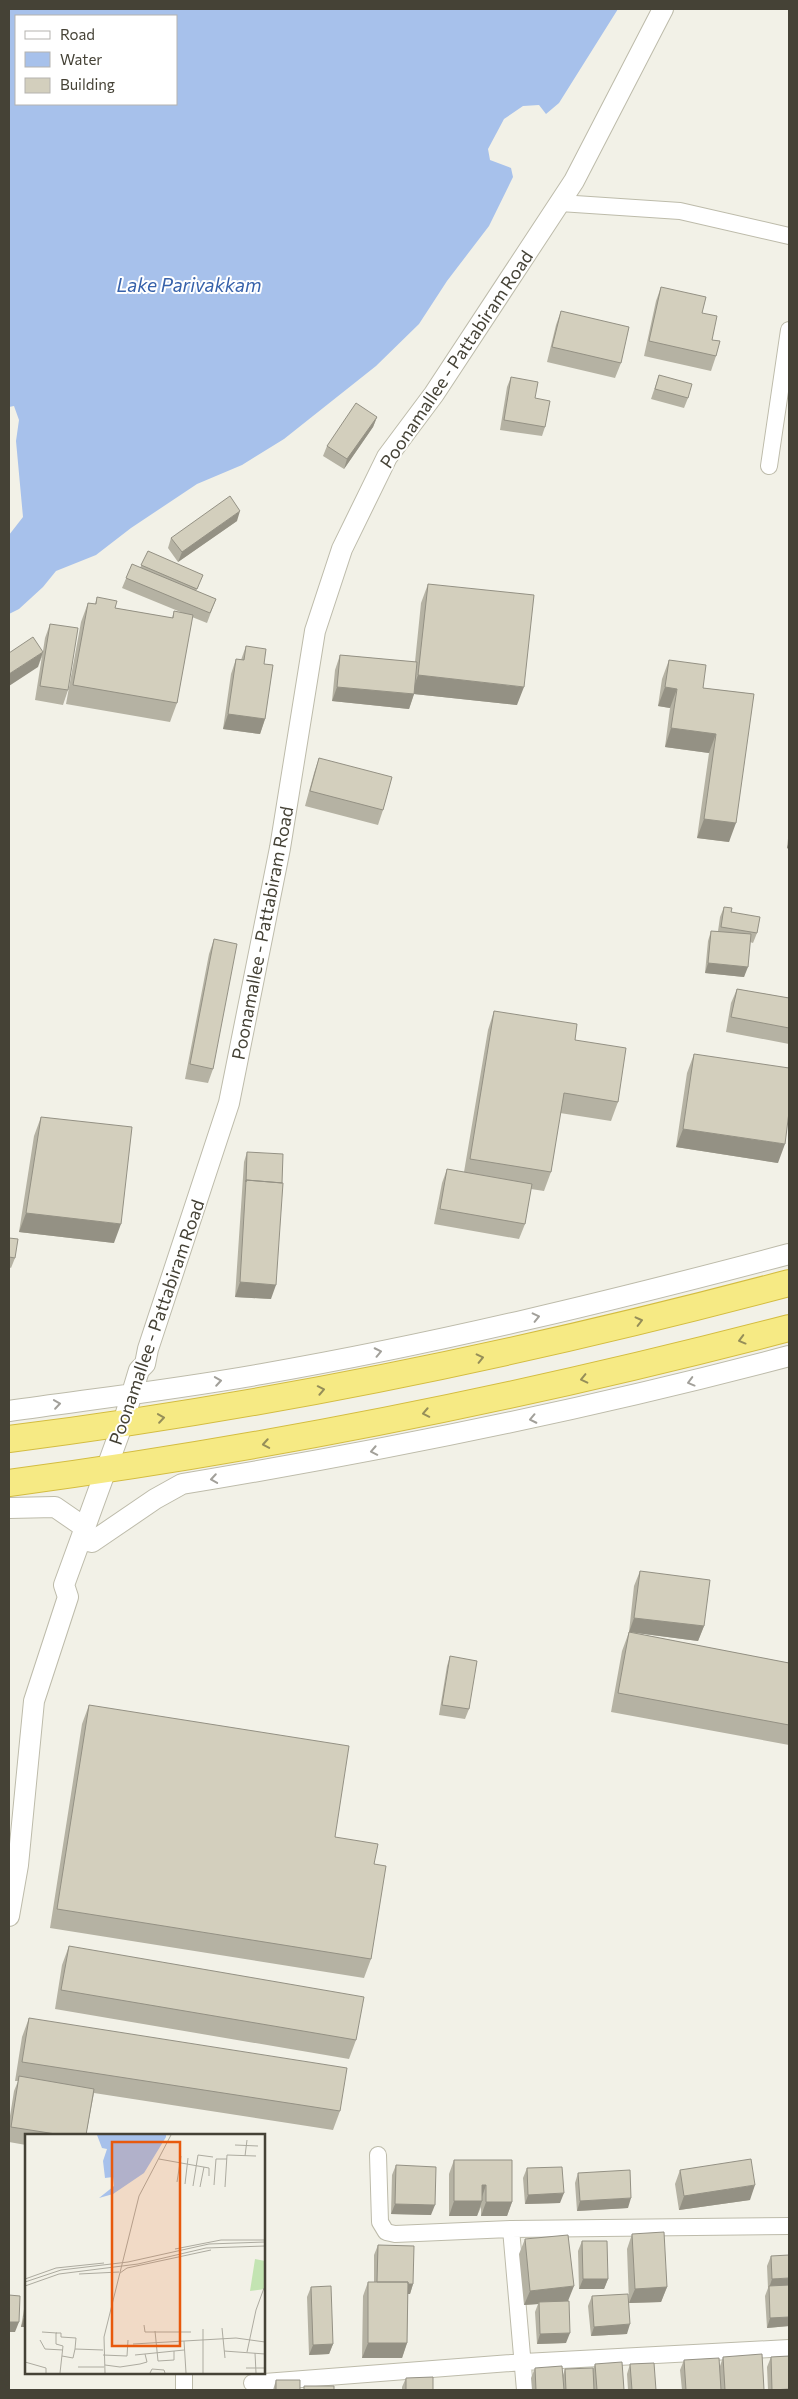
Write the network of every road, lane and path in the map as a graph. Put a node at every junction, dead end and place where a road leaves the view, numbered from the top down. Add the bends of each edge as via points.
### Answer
1 (663, 9) edge
2 (560, 203) junction
3 (789, 236) edge
4 (789, 330) edge
5 (769, 466) dead end
6 (789, 1254) edge
7 (789, 1283) edge
8 (789, 1328) edge
9 (789, 1356) edge
10 (137, 1394) junction
11 (9, 1411) edge
12 (128, 1422) junction
13 (9, 1439) edge
14 (111, 1469) junction
15 (19, 1482) edge
16 (55, 1507) junction
17 (9, 1508) edge
18 (88, 1534) junction
19 (9, 1916) edge
20 (378, 2155) dead end
21 (789, 2226) edge
22 (511, 2230) junction
23 (789, 2348) edge
24 (524, 2362) junction
25 (184, 2374) edge
26 (252, 2383) dead end
27 (184, 2390) edge
28 (525, 2390) edge

1 - 2 street, Poonamallee - Pattabiram Road
2 - 3 street via 680,211
2 - 10 street, Poonamallee - Pattabiram Road via 434,394 387,457 342,549 315,631 280,848 229,1103 148,1349 145,1364 148,1373
4 - 5 street
10 -> 6 street via 378,1352 617,1298
12 -> 7 highway via 438,1368
8 -> 14 highway via 451,1408 310,1436
9 -> 18 street via 687,1383 459,1435 182,1484
11 -> 10 street
10 - 12 street, Poonamallee - Pattabiram Road
12 - 13 highway
12 - 14 street, Poonamallee - Pattabiram Road
14 - 15 highway
14 - 18 street, Poonamallee - Pattabiram Road
15 - 16 street
16 - 17 street
16 - 18 street
18 - 19 street, Poonamallee - Pattabiram Road via 77,1588 68,1597 34,1701 18,1865
20 - 22 street via 380,2222 386,2232
21 - 22 street
22 - 24 street
23 - 24 street
24 - 26 street
24 - 28 street
25 - 27 street

